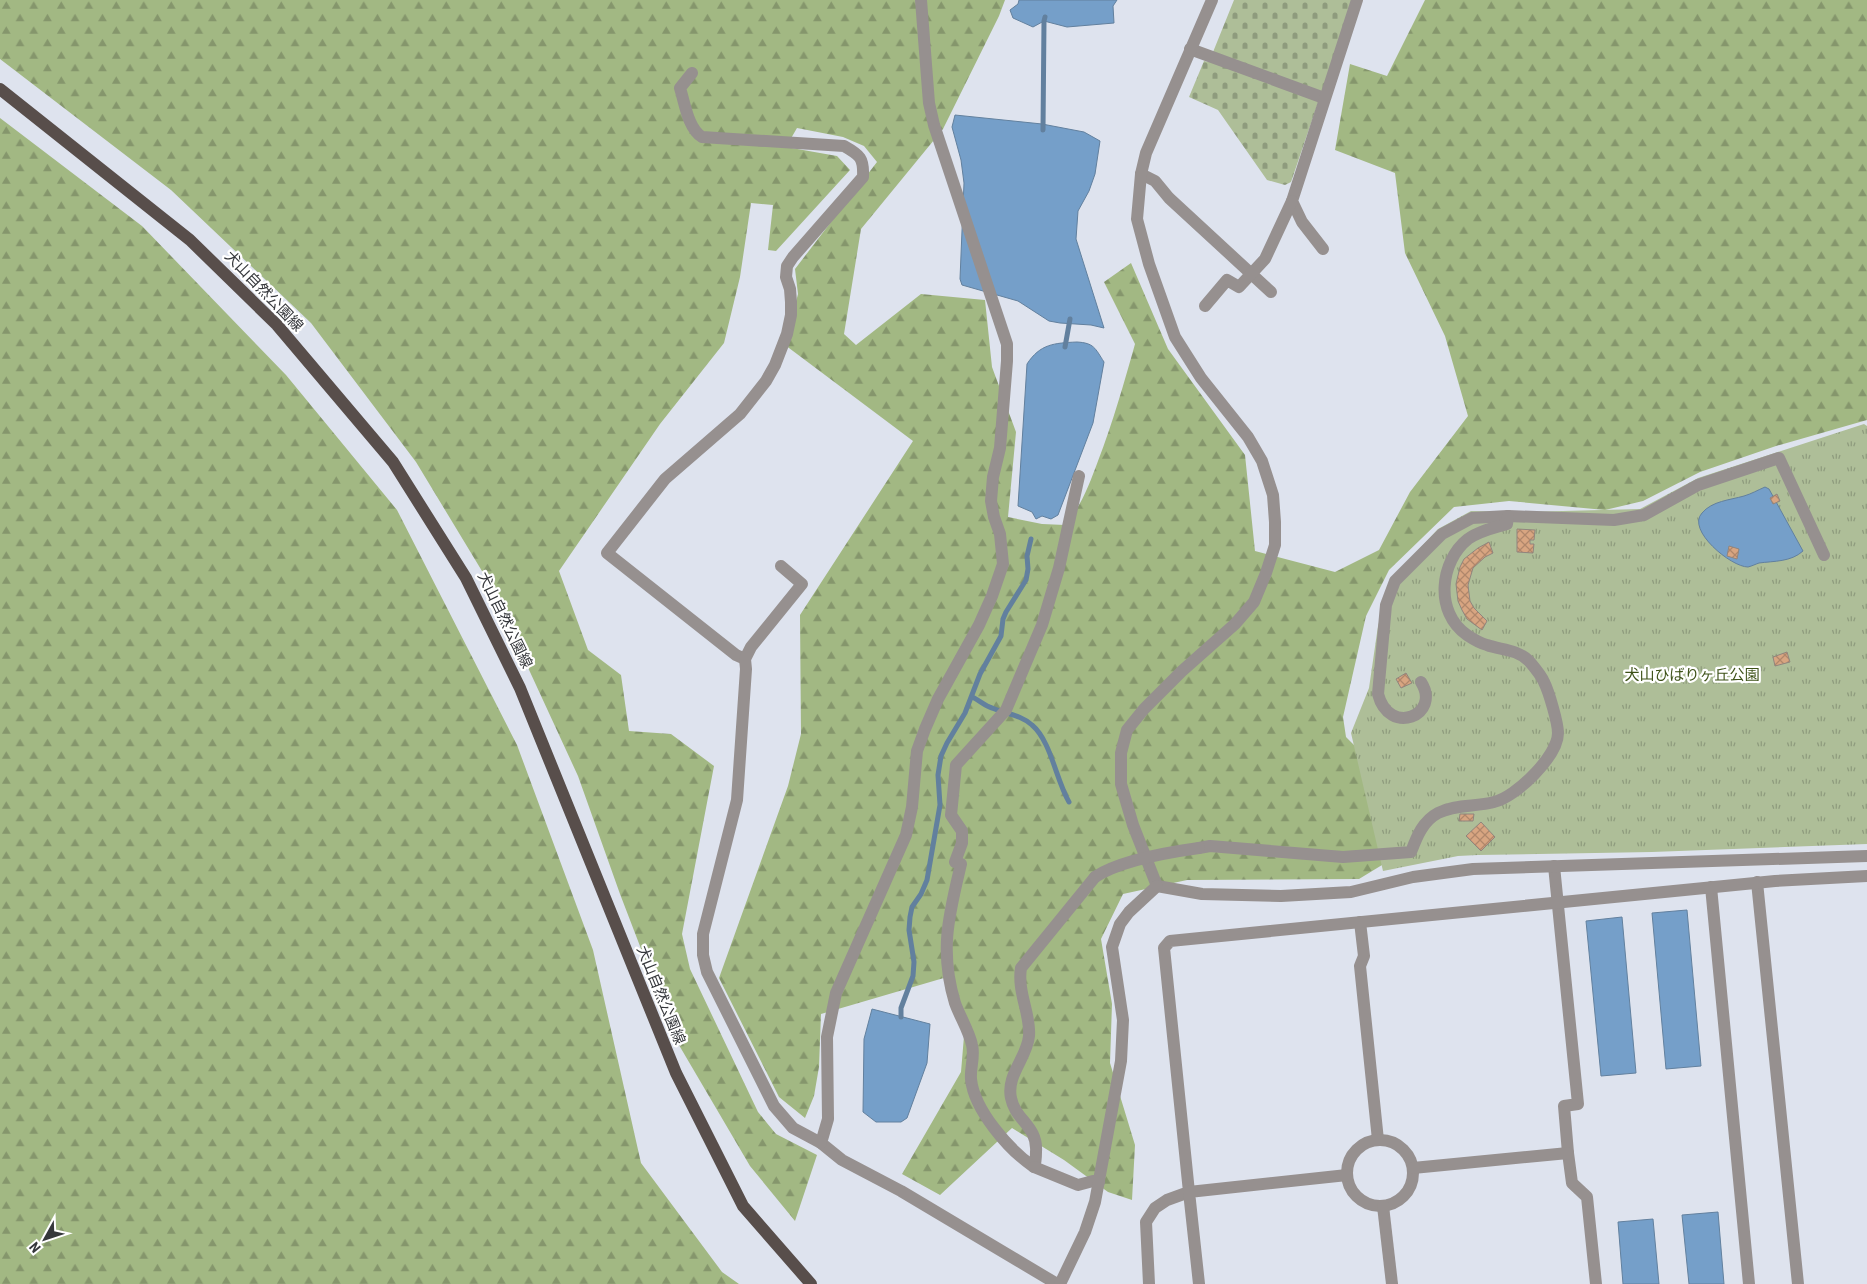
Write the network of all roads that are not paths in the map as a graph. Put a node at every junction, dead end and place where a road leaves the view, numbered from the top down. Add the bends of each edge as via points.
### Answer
1 (1212, 0) edge
2 (1357, 0) edge
3 (921, 2) edge
4 (1190, 49) junction
5 (692, 73) dead end
6 (0, 89) edge
7 (1324, 98) junction
8 (1141, 174) junction
9 (1292, 200) junction
10 (1324, 249) dead end
11 (1252, 274) junction
12 (1271, 292) dead end
13 (1205, 306) dead end
14 (1079, 476) dead end
15 (1508, 516) junction
16 (1824, 555) dead end
17 (781, 566) dead end
18 (745, 659) junction
19 (1421, 682) dead end
20 (1867, 856) edge
21 (1554, 866) junction
22 (1867, 876) edge
23 (1757, 882) junction
24 (1157, 886) junction
25 (1711, 887) junction
26 (1558, 902) junction
27 (1360, 922) junction
28 (1378, 1140) junction
29 (821, 1143) junction
30 (1568, 1153) junction
31 (1034, 1167) junction
32 (1413, 1168) junction
33 (1347, 1175) junction
34 (1099, 1182) junction
35 (1189, 1192) junction
36 (1383, 1206) junction
37 (811, 1284) edge
38 (1058, 1284) edge
39 (1148, 1284) edge
40 (1199, 1284) edge
41 (1392, 1284) edge
42 (1596, 1284) edge
43 (1749, 1284) edge
44 (1798, 1284) edge

1 - 4 street
2 - 7 street
3 - 29 street via 929,103 934,125 1007,344 1000,448 991,501 1000,534 1003,564 980,625 938,699 925,729 917,751 906,835 836,993 826,1037 828,1119
4 - 7 street
4 - 8 street via 1151,139
5 - 18 street via 680,88 696,134 702,137 844,146 857,153 864,164 863,177 787,266 791,315 787,334 766,382 740,414 665,479 607,553
6 - 37 main road, 犬山自然公園線 via 190,240 277,325 393,462 466,578 520,688 684,1091 743,1206
7 - 9 street
8 - 11 street via 1155,181 1169,198
8 - 24 street via 1137,218 1149,264 1175,337 1262,461 1273,495 1275,522 1275,545 1254,602 1235,624 1144,709 1127,730 1121,753 1121,784
9 - 10 street via 1302,222
9 - 11 street via 1265,259
11 - 12 street
11 - 13 street via 1239,287 1227,280
14 - 31 street via 1059,568 1042,625 1006,710 956,766 951,815 962,831 962,844 956,862 961,864 946,937 947,961 955,1002 972,1045 974,1091 979,1107 1002,1137
15 - 16 street via 1614,520 1644,515 1698,485 1779,458
15 - 19 street via 1472,518 1442,534 1396,581 1386,605 1378,694 1383,708 1394,716 1413,717 1425,702 1426,689
15 - 31 street, bridge via 1507,524 1481,532 1451,557 1444,592 1450,614 1464,634 1527,659 1544,681 1558,731 1558,742 1546,762 1506,799 1439,812 1425,824 1411,852 1343,857 1210,846 1176,851 1107,869 1095,877 1021,968 1019,979 1030,1034 1011,1083 1010,1098 1035,1136
17 - 18 street via 802,584
18 - 29 street via 737,800 703,934 703,955 707,972 774,1106 793,1128
20 - 21 street
21 - 24 street via 1473,868 1413,877 1351,892 1281,896 1202,894
21 - 26 street
22 - 23 street
23 - 25 street
23 - 44 street
24 - 34 street via 1120,924 1112,947 1123,1020 1122,1053
25 - 26 street
25 - 43 street
26 - 27 street
26 - 30 street via 1578,1104 1564,1106
27 - 28 street via 1364,956 1360,966
27 - 35 street via 1170,941 1164,948
28 - 32 street via 1400,1146
28 - 33 street via 1362,1146 1353,1154
29 - 38 street via 842,1160
30 - 32 street
30 - 42 street via 1572,1184 1587,1197
31 - 34 street via 1078,1185
32 - 36 street via 1412,1183 1407,1192 1400,1200
33 - 35 street
33 - 36 street via 1349,1185 1361,1200
34 - 38 street via 1085,1232
35 - 39 street via 1155,1208 1146,1222
35 - 40 street
36 - 41 street

